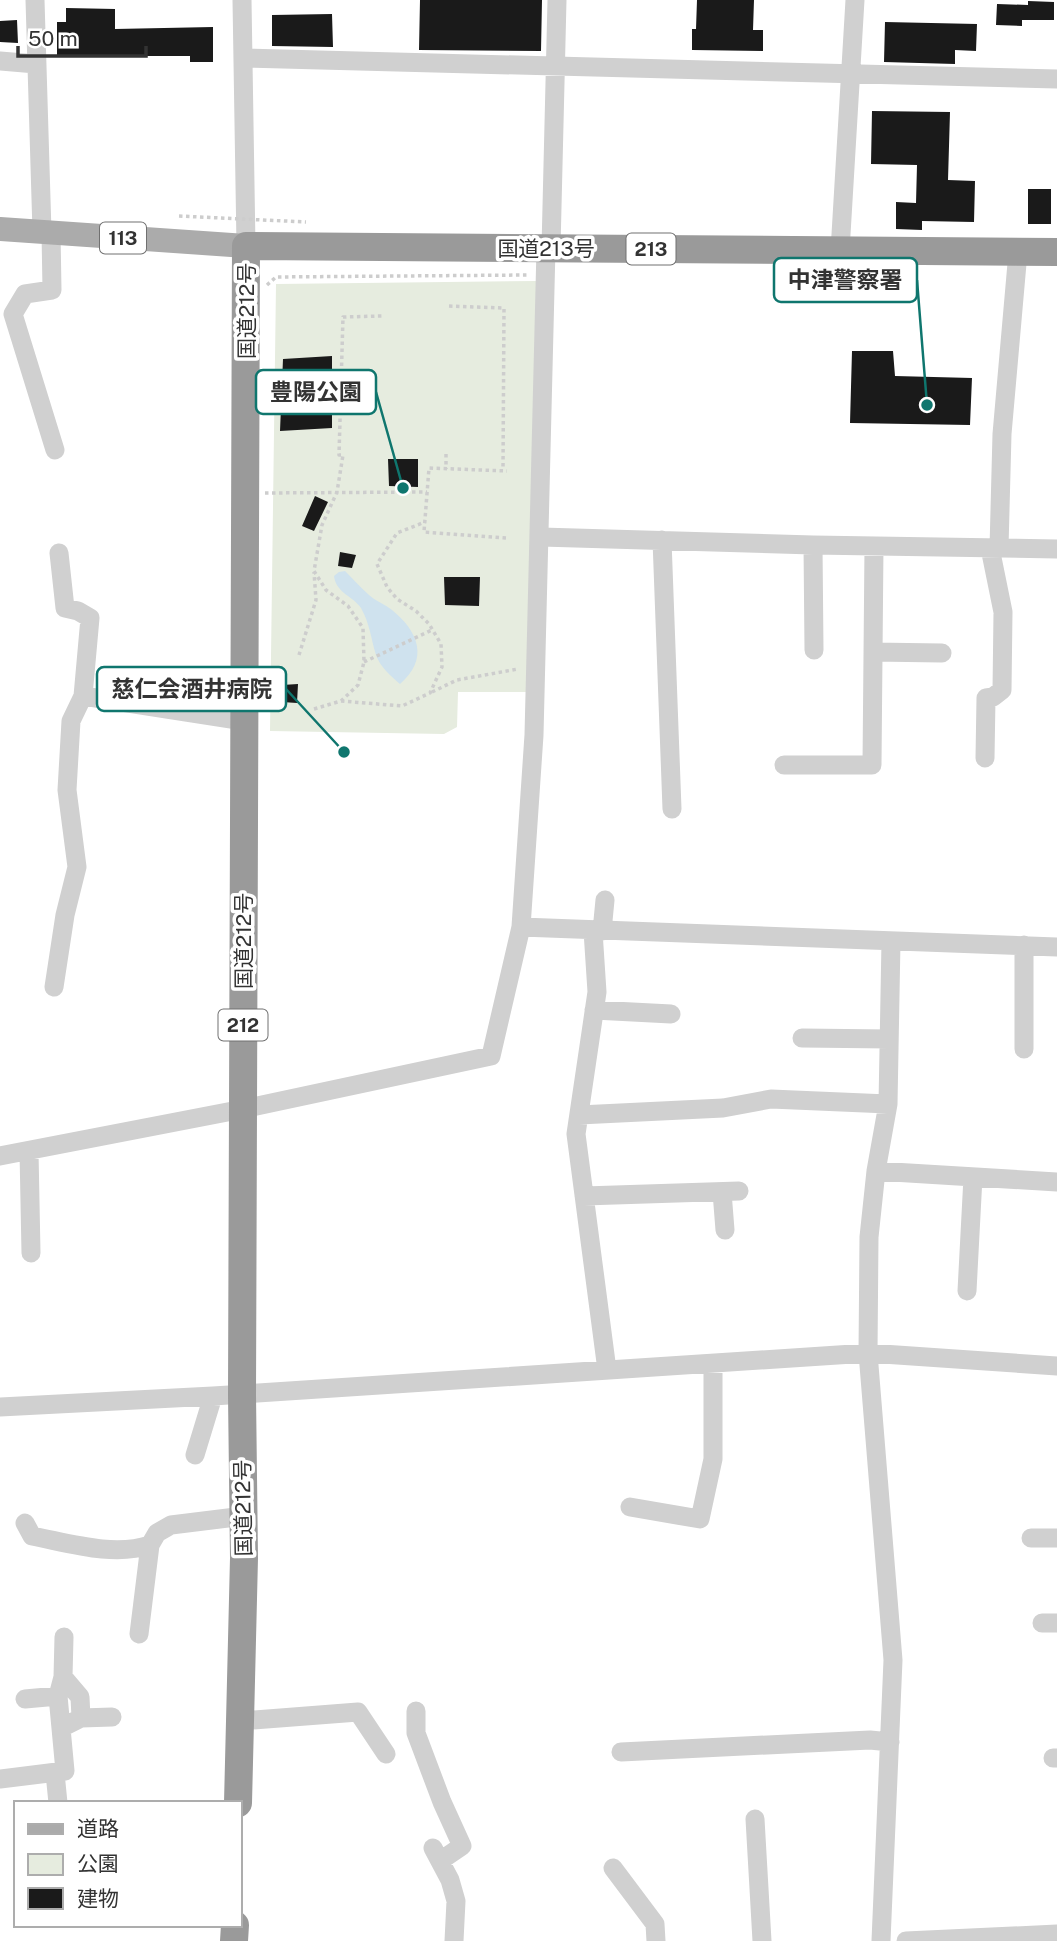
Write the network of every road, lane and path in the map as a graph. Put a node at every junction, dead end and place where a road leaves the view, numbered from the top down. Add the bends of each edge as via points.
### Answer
1 (35, 0) edge
2 (242, 0) edge
3 (557, 0) edge
4 (856, 0) edge
5 (243, 58) junction
6 (0, 61) edge
7 (36, 64) junction
8 (555, 67) junction
9 (851, 73) junction
10 (1057, 79) edge
11 (179, 216) dead end
12 (306, 222) dead end
13 (0, 229) edge
14 (47, 232) junction
15 (246, 246) junction
16 (549, 248) junction
17 (840, 251) junction
18 (1018, 252) junction
19 (1057, 252) edge
20 (528, 275) dead end
21 (266, 286) dead end
22 (449, 306) dead end
23 (382, 316) dead end
24 (55, 450) dead end
25 (446, 454) dead end
26 (446, 469) junction
27 (337, 492) junction
28 (427, 492) junction
29 (259, 493) dead end
30 (425, 522) junction
31 (541, 537) junction
32 (506, 538) dead end
33 (662, 540) junction
34 (813, 545) junction
35 (874, 546) junction
36 (995, 548) junction
37 (1057, 549) edge
38 (59, 553) dead end
39 (314, 570) junction
40 (432, 630) junction
41 (814, 650) dead end
42 (873, 652) junction
43 (942, 653) dead end
44 (299, 654) dead end
45 (365, 662) junction
46 (536, 668) junction
47 (430, 694) junction
48 (83, 696) junction
49 (341, 701) junction
50 (314, 709) dead end
51 (244, 721) junction
52 (985, 758) dead end
53 (784, 765) dead end
54 (672, 809) dead end
55 (605, 900) dead end
56 (521, 927) junction
57 (597, 931) junction
58 (891, 941) junction
59 (1024, 945) junction
60 (1057, 947) edge
61 (54, 987) dead end
62 (594, 1010) junction
63 (671, 1014) dead end
64 (802, 1038) dead end
65 (889, 1039) junction
66 (1024, 1049) dead end
67 (888, 1104) junction
68 (243, 1109) junction
69 (579, 1115) junction
70 (29, 1151) junction
71 (0, 1156) edge
72 (876, 1171) junction
73 (973, 1177) junction
74 (1057, 1182) edge
75 (584, 1196) junction
76 (725, 1230) dead end
77 (31, 1253) dead end
78 (967, 1291) dead end
79 (868, 1353) junction
80 (713, 1364) junction
81 (1057, 1366) edge
82 (607, 1370) junction
83 (242, 1395) junction
84 (213, 1396) junction
85 (0, 1407) edge
86 (195, 1455) dead end
87 (630, 1507) dead end
88 (244, 1516) junction
89 (25, 1523) dead end
90 (1031, 1538) dead end
91 (1057, 1538) edge
92 (150, 1545) junction
93 (139, 1634) dead end
94 (64, 1637) dead end
95 (60, 1686) junction
96 (25, 1699) dead end
97 (416, 1711) dead end
98 (112, 1717) dead end
99 (81, 1718) junction
100 (240, 1721) junction
101 (61, 1728) junction
102 (890, 1742) junction
103 (621, 1752) dead end
104 (386, 1754) dead end
105 (54, 1773) junction
106 (0, 1779) edge
107 (58, 1801) edge
108 (238, 1801) edge
109 (755, 1819) dead end
110 (613, 1868) dead end
111 (1057, 1934) edge
112 (454, 1941) edge
113 (656, 1941) edge
114 (762, 1941) edge
115 (881, 1941) edge
116 (906, 1941) edge

1 - 7 street
2 - 5 street
3 - 8 street
4 - 9 street
5 - 8 street
5 - 15 street
6 - 7 street
7 - 14 street
8 - 9 street
8 - 16 street
9 - 10 street
9 - 17 street
11 - 12 path, bridge
13 - 14 main road, 113
14 - 15 main road, 113
14 - 24 street via 52,290 25,294 13,314
15 - 16 highway, 国道213号 / 213
15 - 51 highway, 国道212号 / 212
16 - 17 highway, 国道213号 / 213
16 - 31 street
17 - 18 highway, 国道213号 / 213
18 - 19 highway, 国道213号 / 213
18 - 36 street
20 - 21 path via 276,277
22 - 26 path via 504,307 505,471
23 - 27 path via 343,317 339,455 343,456
25 - 26 path
26 - 28 path via 429,468
27 - 28 path
27 - 29 path
27 - 39 path via 322,525
28 - 30 path
30 - 32 path via 425,532
30 - 40 path via 397,533 377,564 387,587
31 - 33 street
31 - 46 street
33 - 34 street
33 - 54 street
34 - 35 street
34 - 41 street
35 - 36 street
35 - 42 street
36 - 37 street
36 - 52 street via 1003,612 1002,690 986,698
38 - 48 street via 65,608 90,618
39 - 44 path via 316,600
39 - 45 path via 326,590 348,606 363,628
40 - 45 path
40 - 47 path via 441,644 442,667
42 - 43 street
42 - 53 street via 872,765
45 - 49 path via 358,685
46 - 47 path via 457,680
46 - 56 street
47 - 49 path via 402,706
48 - 51 street
48 - 61 street via 71,722 67,790 77,867
49 - 50 path
51 - 68 highway, 国道212号 / 212
55 - 57 street
56 - 57 street
56 - 68 street via 491,1056
57 - 58 street
57 - 62 street
58 - 59 street
58 - 65 street
59 - 60 street
59 - 66 street
62 - 63 street
62 - 69 street
64 - 65 street
65 - 67 street
67 - 69 street via 771,1099 723,1108
67 - 72 street
68 - 70 street
68 - 83 highway, 国道212号 / 212
69 - 75 street via 576,1134
70 - 71 street
70 - 77 street
72 - 73 street
72 - 79 street via 869,1237
73 - 74 street
73 - 78 street
75 - 76 street via 731,1191
75 - 82 street
79 - 80 street
79 - 81 street
79 - 102 street via 893,1660
80 - 82 street
80 - 87 street via 713,1459 700,1519
82 - 83 street
83 - 84 street
83 - 88 highway, 国道212号 / 212
84 - 85 street
84 - 86 street
88 - 92 street via 171,1525 157,1533
88 - 100 highway, 国道212号 / 212
89 - 92 street via 32,1536 97,1548
90 - 91 street
92 - 93 street
94 - 95 street
95 - 96 street
95 - 99 street via 80,1696
95 - 101 street
97 - 112 street via 416,1733 462,1846 437,1854 456,1901
98 - 99 street
99 - 101 street
100 - 104 street via 358,1712
100 - 108 highway, 国道212号 / 212
101 - 105 street via 65,1771
102 - 103 street
102 - 115 street
105 - 106 street
105 - 107 street
109 - 114 street
110 - 113 street via 655,1924
111 - 116 street

